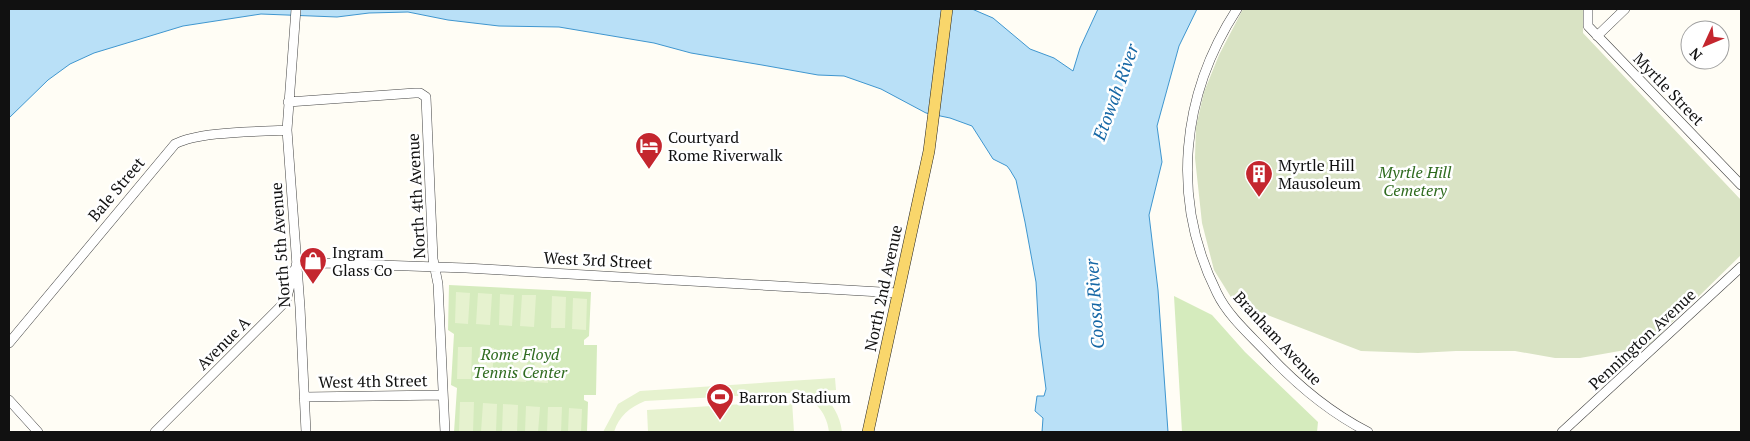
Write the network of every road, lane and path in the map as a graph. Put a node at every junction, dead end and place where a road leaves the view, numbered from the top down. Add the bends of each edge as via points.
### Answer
1 (296, 9) edge
2 (947, 9) edge
3 (1237, 9) edge
4 (1588, 9) edge
5 (1625, 9) edge
6 (1597, 36) junction
7 (288, 102) junction
8 (288, 130) junction
9 (1741, 185) edge
10 (296, 265) junction
11 (1741, 267) edge
12 (435, 268) junction
13 (898, 293) junction
14 (9, 343) edge
15 (443, 395) junction
16 (304, 397) junction
17 (9, 400) edge
18 (38, 432) edge
19 (155, 432) edge
20 (306, 432) edge
21 (445, 432) edge
22 (868, 432) edge
23 (1368, 432) edge
24 (1562, 432) edge

1 - 7 street, North 5th Avenue
2 - 13 main road, North 2nd Avenue via 929,151
3 - 23 street, Branham Avenue via 1209,59 1190,122 1187,176 1196,241 1217,294 1242,327 1308,394 1344,420
4 - 6 street, Myrtle Street via 1588,26
5 - 6 street
6 - 9 street, Myrtle Street
7 - 8 street, North 5th Avenue
7 - 12 street, North 4th Avenue via 423,94
8 - 10 street, North 5th Avenue
8 - 14 street, Bale Street via 206,136 175,144
10 - 12 street, West 3rd Street via 322,263
10 - 16 street, North 5th Avenue
10 - 19 street, Avenue A via 286,301
11 - 24 street, Pennington Avenue
12 - 13 street, West 3rd Street
12 - 15 street, North 4th Avenue
13 - 22 main road, North 2nd Avenue
15 - 16 street, West 4th Street
15 - 21 street, North 4th Avenue
16 - 20 street, North 5th Avenue
17 - 18 street

